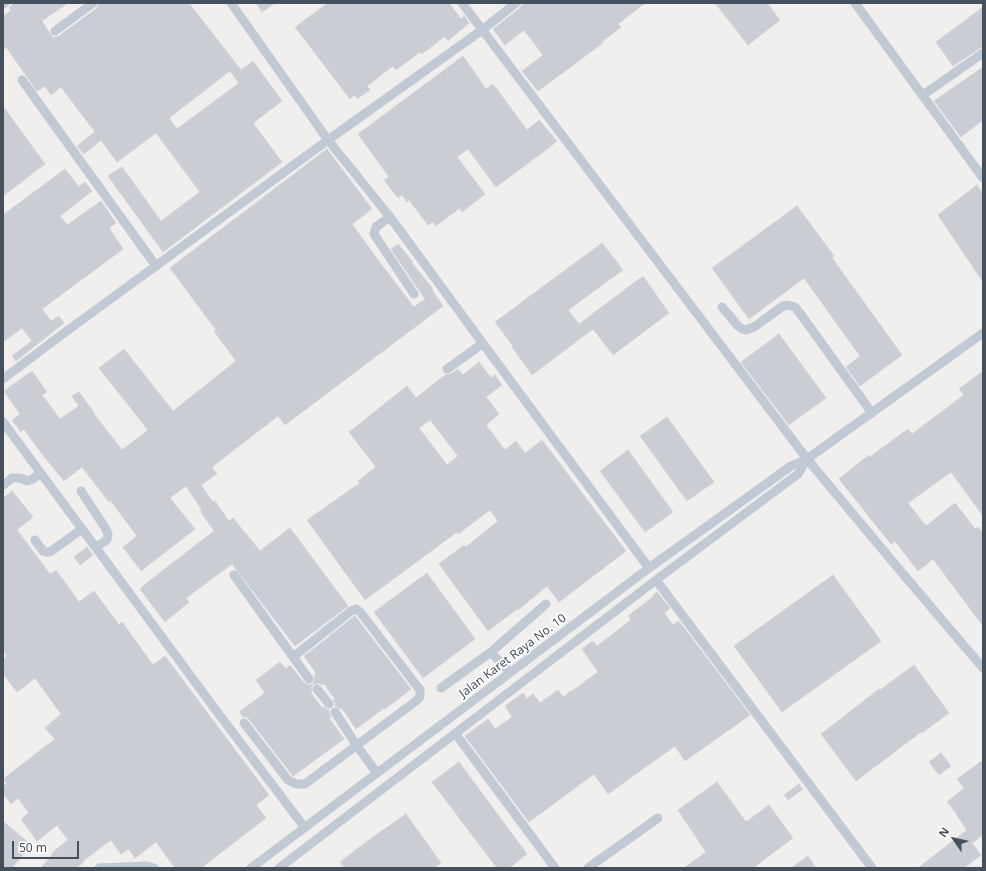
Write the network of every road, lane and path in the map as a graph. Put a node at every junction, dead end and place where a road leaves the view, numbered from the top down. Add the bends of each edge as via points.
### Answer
1 (93, 3) edge
2 (231, 3) edge
3 (462, 3) edge
4 (516, 3) edge
5 (855, 3) edge
6 (482, 30) junction
7 (55, 31) dead end
8 (983, 53) edge
9 (22, 80) dead end
10 (923, 95) junction
11 (328, 140) junction
12 (983, 178) edge
13 (390, 217) junction
14 (156, 266) junction
15 (414, 294) dead end
16 (722, 306) dead end
17 (983, 333) edge
18 (482, 344) junction
19 (447, 369) dead end
20 (3, 379) edge
21 (872, 413) junction
22 (3, 422) edge
23 (807, 459) junction
24 (40, 473) junction
25 (3, 484) edge
26 (81, 491) dead end
27 (82, 529) junction
28 (35, 540) dead end
29 (96, 548) junction
30 (649, 568) junction
31 (234, 575) dead end
32 (656, 580) junction
33 (546, 604) dead end
34 (491, 652) junction
35 (293, 657) junction
36 (983, 668) edge
37 (510, 673) junction
38 (309, 679) dead end
39 (441, 688) dead end
40 (317, 689) dead end
41 (329, 704) dead end
42 (336, 712) dead end
43 (244, 723) dead end
44 (455, 733) junction
45 (357, 746) junction
46 (377, 774) junction
47 (658, 818) dead end
48 (305, 828) junction
49 (99, 868) edge
50 (154, 868) edge
51 (251, 868) edge
52 (279, 868) edge
53 (555, 868) edge
54 (588, 868) edge
55 (872, 868) edge

1 - 7 street
2 - 11 street
3 - 6 street
4 - 6 street
5 - 10 street
6 - 11 street
6 - 23 street
8 - 10 street
9 - 14 street
10 - 12 street
11 - 13 street
11 - 14 street
13 - 15 street via 376,227 374,234
13 - 18 street
14 - 20 street
16 - 21 street via 738,326 746,330 783,306 795,307
17 - 21 street
18 - 19 street
18 - 30 street
21 - 23 street
22 - 24 street
23 - 30 street, Jalan Karet Raya No. 10 via 791,466
23 - 32 street via 798,474
23 - 36 street
24 - 25 street via 33,479 12,478
24 - 27 street
26 - 29 street via 108,534 107,540
27 - 28 street via 50,552 43,550
27 - 29 street
29 - 48 street
30 - 37 street, Jalan Karet Raya No. 10
31 - 35 street
32 - 44 street
32 - 55 street
33 - 34 street
34 - 37 street
34 - 39 street
35 - 38 street
35 - 45 street via 356,609 361,612 420,690 420,697 416,701
37 - 46 street, Jalan Karet Raya No. 10
40 - 41 street
42 - 45 street
43 - 45 street via 288,780 296,784 305,784
44 - 52 street
44 - 53 street
45 - 46 street
46 - 48 street, Jalan Karet Raya No. 10
47 - 54 street
48 - 51 street, Jalan Karet Raya No. 10
49 - 50 street

